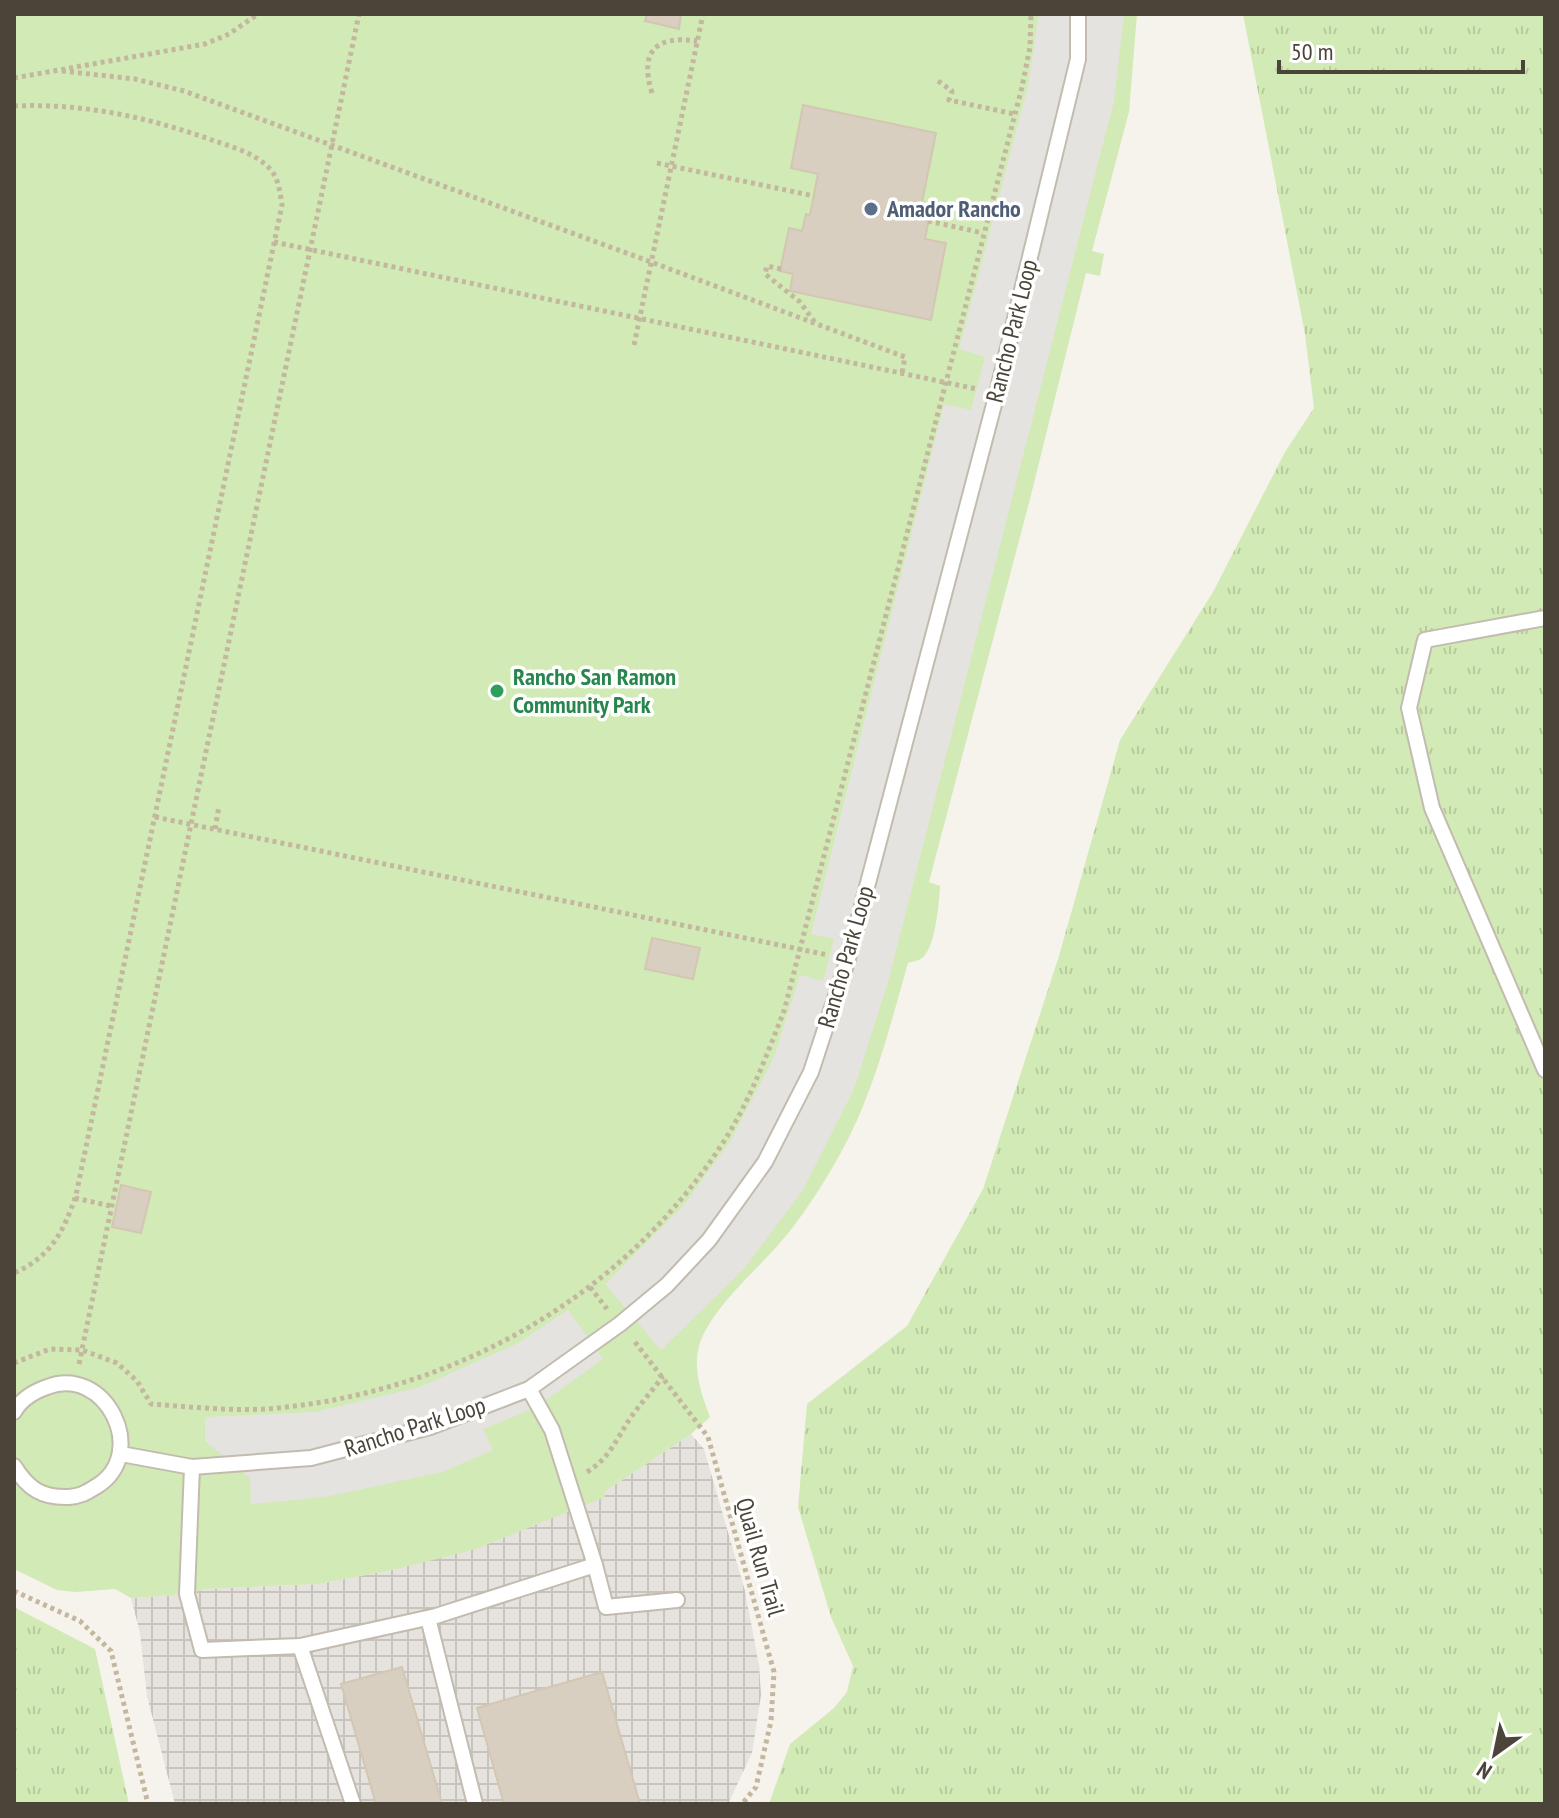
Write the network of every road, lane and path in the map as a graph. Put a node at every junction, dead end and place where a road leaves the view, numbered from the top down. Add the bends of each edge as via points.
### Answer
1 (258, 14) edge
2 (359, 14) edge
3 (703, 14) edge
4 (1031, 14) edge
5 (1078, 14) edge
6 (697, 41) junction
7 (62, 71) junction
8 (14, 78) edge
9 (938, 81) dead end
10 (652, 93) dead end
11 (14, 106) edge
12 (1014, 114) junction
13 (332, 145) junction
14 (657, 163) dead end
15 (671, 166) junction
16 (814, 196) dead end
17 (928, 221) dead end
18 (983, 233) junction
19 (274, 242) junction
20 (310, 249) junction
21 (651, 262) junction
22 (781, 269) dead end
23 (640, 319) junction
24 (817, 324) junction
25 (634, 345) dead end
26 (902, 373) junction
27 (945, 382) junction
28 (997, 393) junction
29 (1545, 618) edge
30 (219, 806) dead end
31 (155, 817) junction
32 (191, 823) junction
33 (215, 829) junction
34 (799, 949) junction
35 (848, 959) junction
36 (1545, 1070) edge
37 (75, 1198) junction
38 (111, 1206) junction
39 (14, 1273) edge
40 (590, 1287) junction
41 (609, 1311) dead end
42 (632, 1339) dead end
43 (82, 1350) junction
44 (14, 1363) edge
45 (663, 1376) junction
46 (75, 1384) junction
47 (529, 1389) junction
48 (14, 1412) edge
49 (121, 1454) junction
50 (14, 1466) edge
51 (192, 1467) junction
52 (569, 1477) junction
53 (595, 1565) junction
54 (14, 1591) edge
55 (677, 1600) dead end
56 (428, 1618) junction
57 (300, 1646) junction
58 (148, 1804) edge
59 (353, 1804) edge
60 (475, 1804) edge
61 (742, 1804) edge

1 - 7 path via 205,44
2 - 13 path
3 - 6 path
4 - 12 path via 1030,47
5 - 28 lane, Rancho Park Loop via 1078,59
6 - 10 path via 674,38 659,43 648,66
6 - 15 path
7 - 8 path
7 - 13 path via 184,91
9 - 12 path via 952,91 949,100
11 - 19 path via 91,109 161,122 258,158 280,188
12 - 18 path
13 - 20 path
13 - 21 path
14 - 15 path
15 - 16 path
15 - 21 path
17 - 18 path
18 - 27 path
19 - 20 path
19 - 31 path
20 - 23 path
20 - 32 path
21 - 23 path
21 - 24 path
22 - 24 path via 767,266 765,274 800,302
23 - 25 path
23 - 26 path
24 - 26 path via 905,357
26 - 27 path
27 - 28 path
27 - 34 path
28 - 35 lane, Rancho Park Loop
29 - 36 lane via 1425,640 1409,708 1432,808
30 - 33 path
31 - 32 path
31 - 37 path
32 - 33 path
32 - 38 path
33 - 34 path
34 - 35 path
34 - 40 path via 784,1011 754,1086 726,1137 639,1246
35 - 47 lane, Rancho Park Loop via 811,1072 765,1162 709,1240 620,1324
37 - 38 path
37 - 39 path via 66,1226 50,1248
38 - 43 path
40 - 41 path
40 - 43 path via 515,1337 430,1375 348,1399 276,1408 151,1404 117,1363
42 - 45 path, Quail Run Trail
43 - 44 path via 50,1349
43 - 46 path
45 - 52 path via 600,1464
45 - 61 path, Quail Run Trail via 708,1437 774,1672 771,1721 756,1787
46 - 48 lane via 53,1384 32,1392
46 - 49 lane via 96,1393 112,1410 121,1431
47 - 51 lane, Rancho Park Loop via 430,1427 311,1458
47 - 52 lane
49 - 50 lane via 107,1480 81,1496 51,1497 25,1483
49 - 51 lane, Rancho Park Loop
51 - 57 lane via 187,1594 202,1650
52 - 53 lane
53 - 55 lane via 606,1607
53 - 56 lane
54 - 58 path via 80,1621 111,1651
56 - 57 lane
56 - 60 lane
57 - 59 lane

